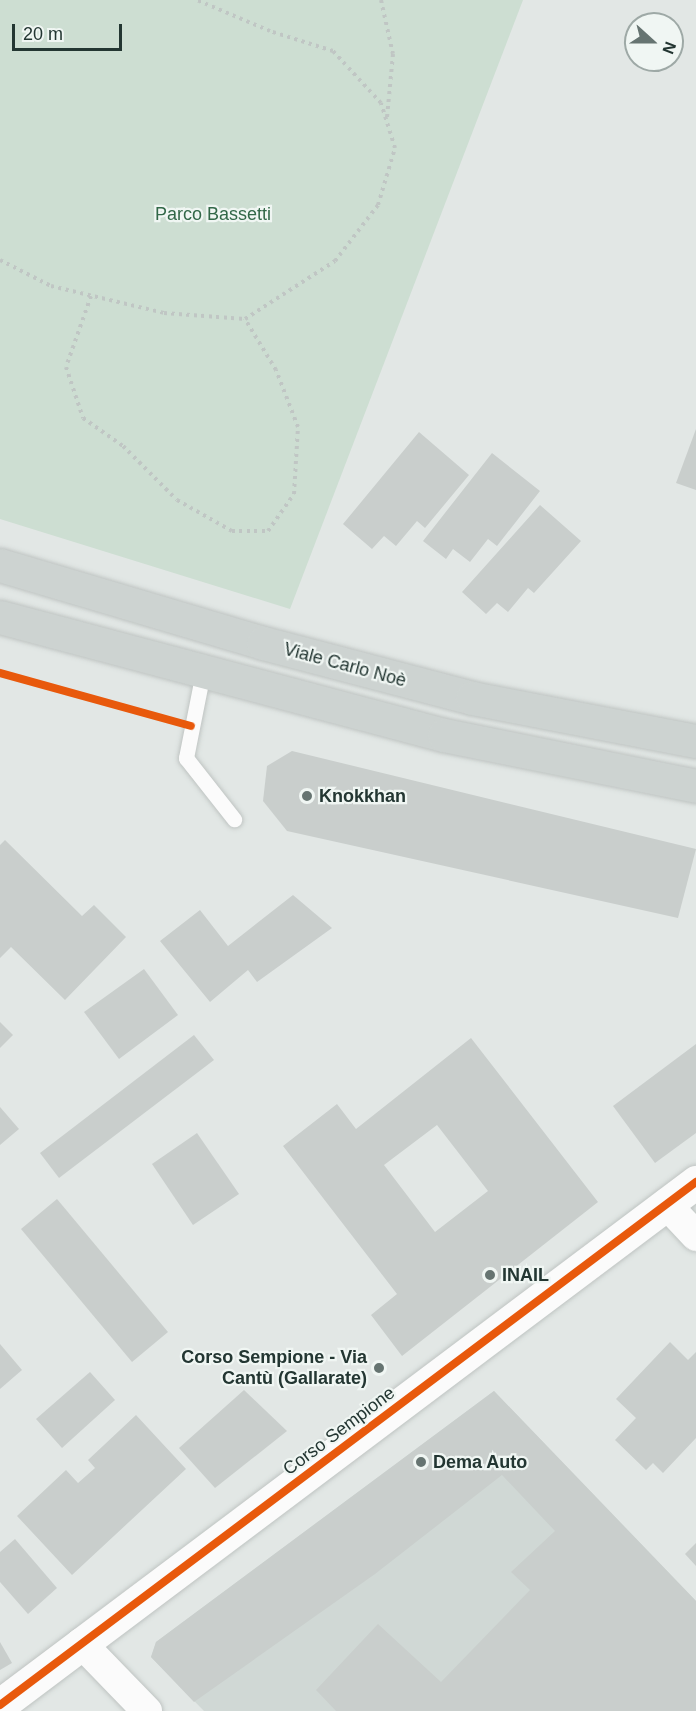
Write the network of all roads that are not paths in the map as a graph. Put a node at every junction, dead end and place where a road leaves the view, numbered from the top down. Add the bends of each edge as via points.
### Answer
1 (0, 565) edge
2 (0, 617) edge
3 (203, 672) junction
4 (696, 741) edge
5 (696, 786) edge
6 (234, 819) dead end
7 (696, 1182) edge
8 (666, 1204) junction
9 (696, 1236) edge
10 (81, 1643) junction
11 (0, 1705) edge
12 (147, 1711) edge

1 - 4 main road, Viale Carlo Noè via 263,643 472,698
2 - 3 main road
3 - 5 main road via 444,735
3 - 6 lane via 186,758
7 - 8 street, Corso Sempione
8 - 9 street
8 - 10 street, Corso Sempione
10 - 11 street, Corso Sempione
10 - 12 street

